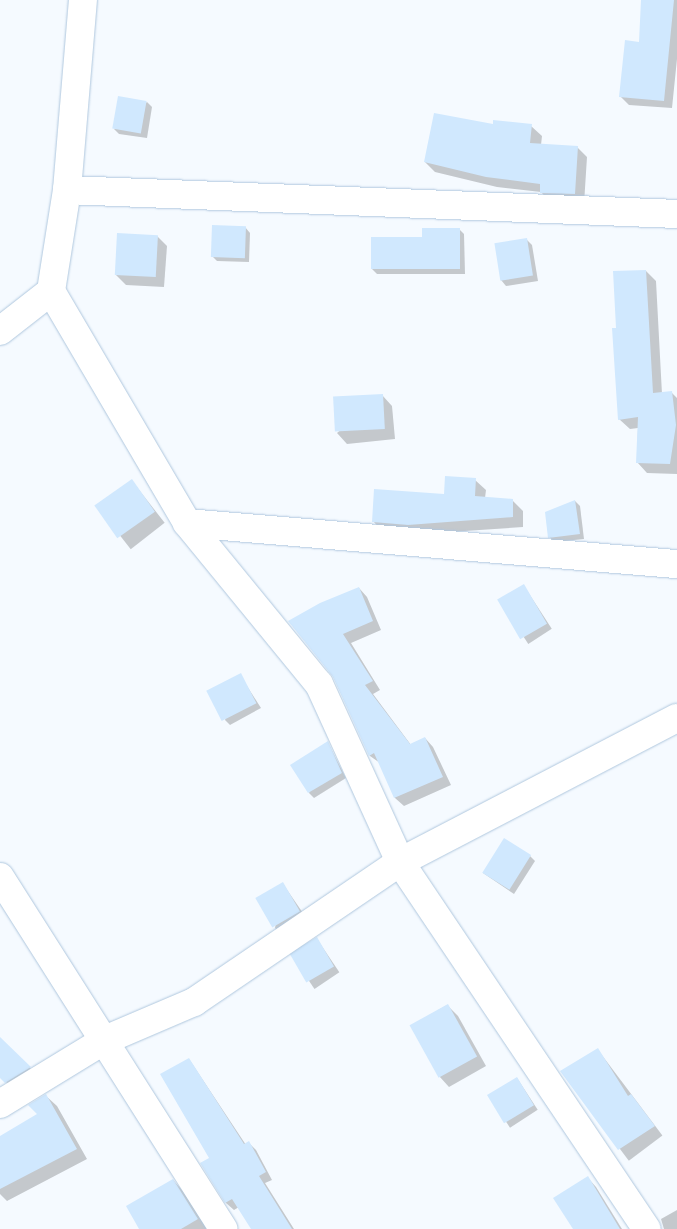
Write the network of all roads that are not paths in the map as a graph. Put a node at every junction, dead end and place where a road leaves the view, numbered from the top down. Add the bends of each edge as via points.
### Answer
1 (83, 0) edge
2 (67, 190) junction
3 (677, 214) edge
4 (51, 291) junction
5 (0, 331) edge
6 (187, 523) junction
7 (677, 564) edge
8 (677, 718) edge
9 (400, 862) junction
10 (0, 877) edge
11 (105, 1040) junction
12 (0, 1104) edge
13 (223, 1229) edge
14 (647, 1229) edge

1 - 2 street
2 - 3 street
2 - 4 street
4 - 5 street
4 - 6 street
6 - 7 street
6 - 9 street via 319,684
8 - 9 street
9 - 11 street via 194,1002
9 - 14 street
10 - 11 street
11 - 12 street
11 - 13 street

